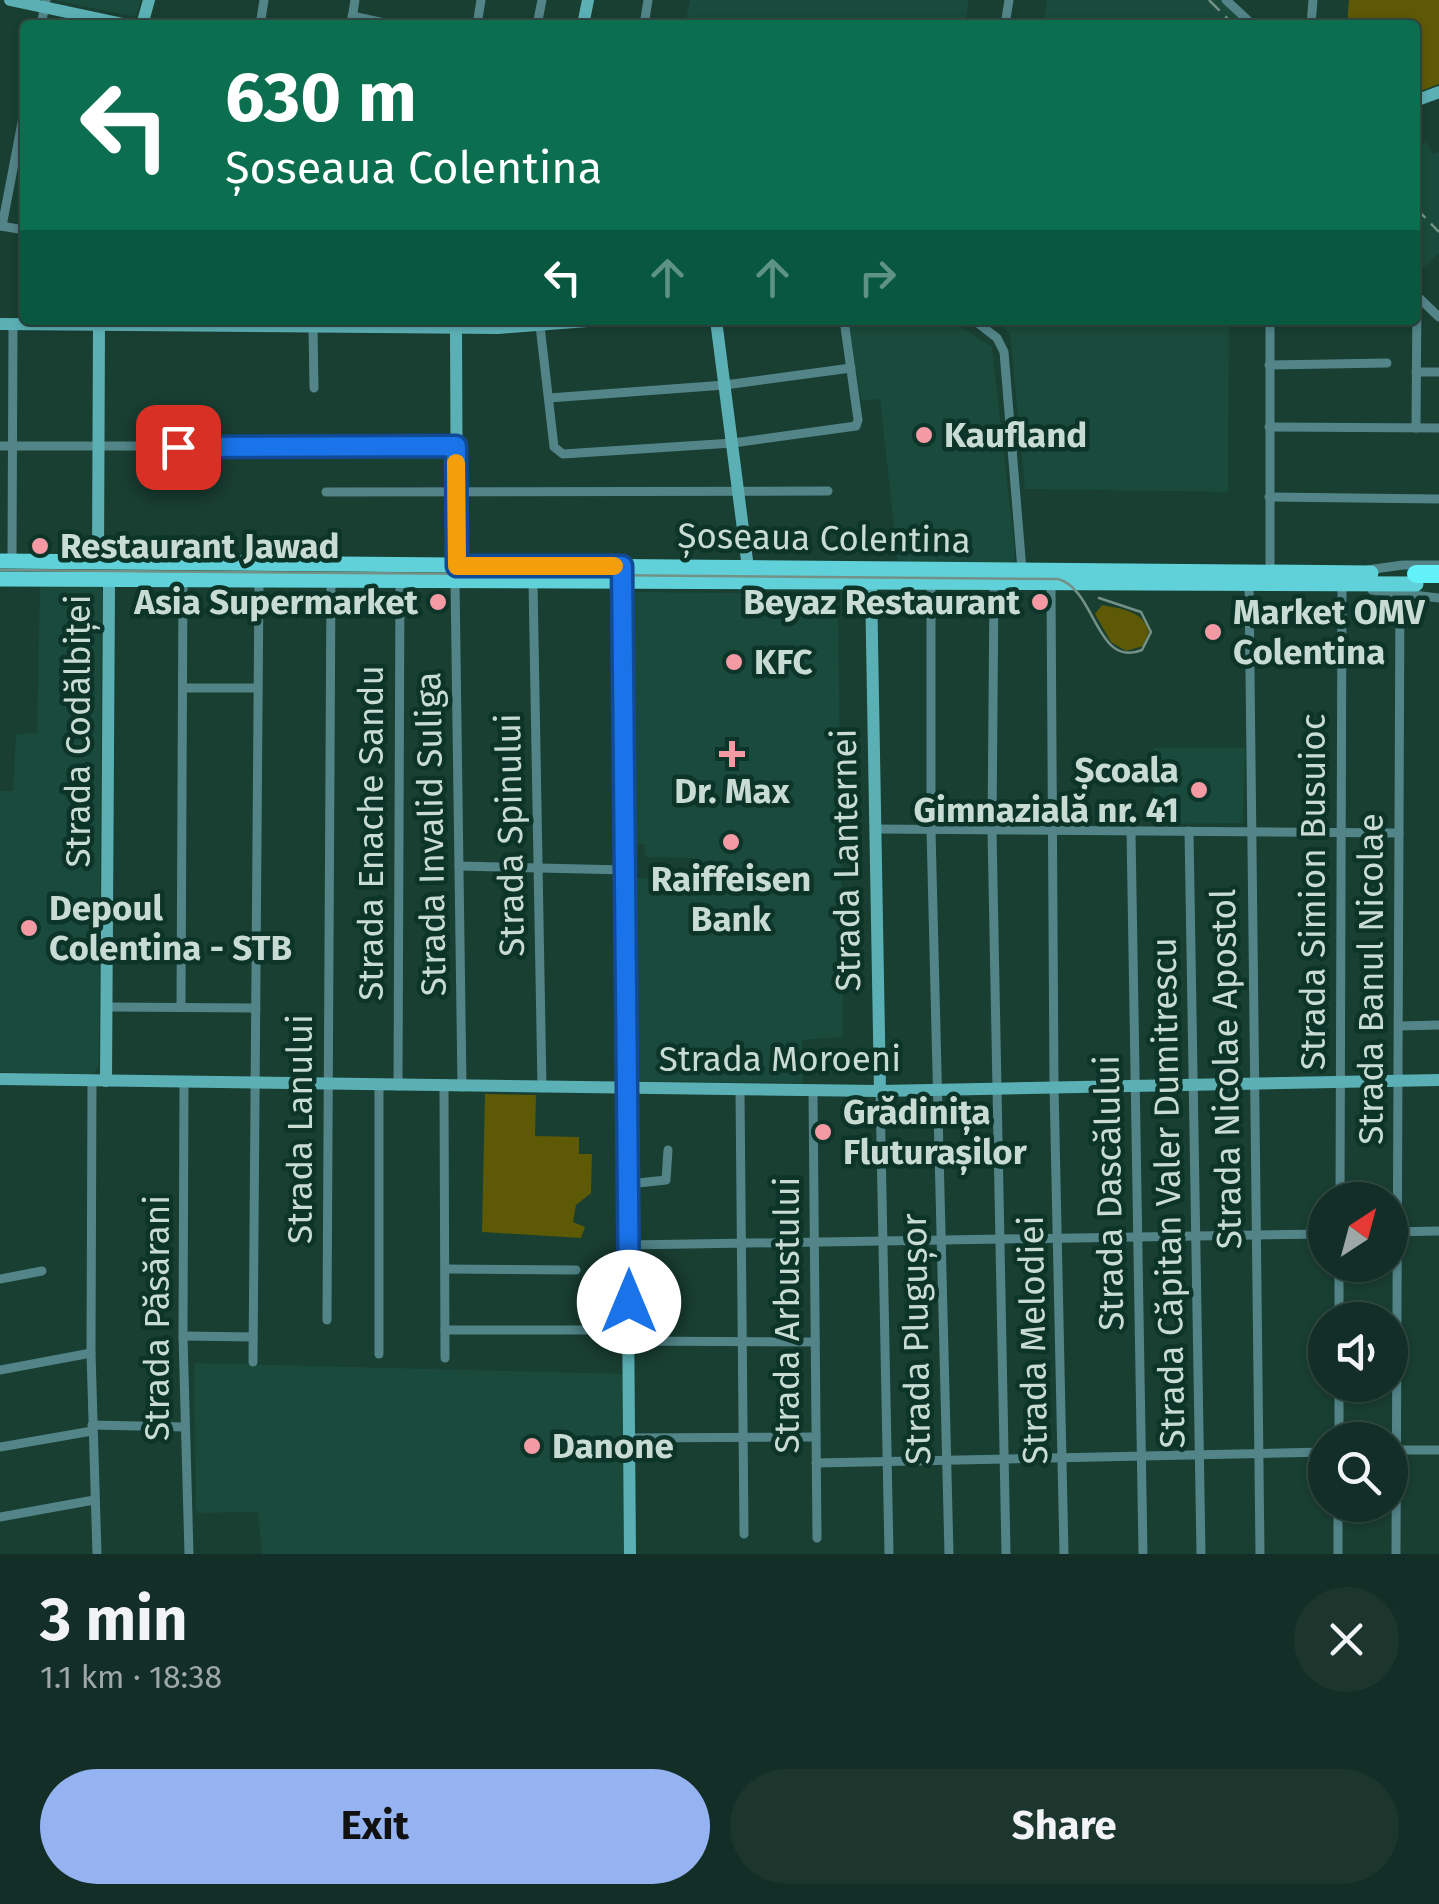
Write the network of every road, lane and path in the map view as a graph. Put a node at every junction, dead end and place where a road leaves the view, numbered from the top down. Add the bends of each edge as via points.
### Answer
1 (10, 0) edge
2 (1226, 0) edge
3 (45, 4) edge
4 (108, 20) edge
5 (1248, 20) edge
6 (20, 132) edge
7 (1, 226) edge
8 (1420, 299) edge
9 (1439, 317) edge
10 (15, 322) edge
11 (99, 325) edge
12 (170, 325) edge
13 (326, 325) edge
14 (364, 325) edge
15 (550, 325) edge
16 (717, 325) edge
17 (845, 325) edge
18 (981, 325) edge
19 (1270, 325) edge
20 (1416, 325) edge
21 (540, 326) junction
22 (313, 327) junction
23 (456, 328) junction
24 (1386, 364) dead end
25 (1270, 365) junction
26 (851, 368) junction
27 (1416, 372) junction
28 (1439, 372) edge
29 (725, 385) junction
30 (314, 388) dead end
31 (549, 398) junction
32 (1269, 426) junction
33 (1416, 428) junction
34 (1439, 428) edge
35 (733, 443) junction
36 (0, 446) edge
37 (13, 446) junction
38 (456, 446) junction
39 (99, 447) junction
40 (456, 490) junction
41 (739, 491) junction
42 (828, 491) dead end
43 (326, 492) dead end
44 (1269, 497) junction
45 (1439, 499) edge
46 (6, 560) edge
47 (1439, 565) edge
48 (622, 566) junction
49 (748, 568) junction
50 (1022, 570) junction
51 (1270, 572) junction
52 (104, 573) junction
53 (456, 574) junction
54 (1439, 574) edge
55 (0, 578) edge
56 (183, 578) junction
57 (1344, 578) junction
58 (259, 579) junction
59 (331, 579) junction
60 (400, 580) junction
61 (534, 582) junction
62 (622, 583) junction
63 (1249, 583) junction
64 (871, 584) junction
65 (931, 584) junction
66 (994, 584) junction
67 (1051, 584) junction
68 (1408, 584) junction
69 (1439, 584) edge
70 (1439, 598) edge
71 (183, 688) junction
72 (258, 688) junction
73 (875, 829) junction
74 (932, 830) junction
75 (992, 830) junction
76 (1052, 830) junction
77 (1131, 831) junction
78 (1189, 831) junction
79 (1250, 831) junction
80 (1341, 832) junction
81 (1399, 833) junction
82 (459, 866) junction
83 (537, 868) junction
84 (624, 870) junction
85 (182, 1006) junction
86 (106, 1007) junction
87 (256, 1008) junction
88 (1439, 1025) edge
89 (1399, 1026) junction
90 (0, 1079) edge
91 (1439, 1080) edge
92 (99, 1081) junction
93 (184, 1082) junction
94 (1340, 1082) junction
95 (1398, 1082) junction
96 (256, 1084) junction
97 (328, 1085) junction
98 (1253, 1085) junction
99 (379, 1086) junction
100 (398, 1086) junction
101 (1194, 1086) junction
102 (444, 1087) junction
103 (462, 1087) junction
104 (1054, 1087) junction
105 (1135, 1087) junction
106 (542, 1088) junction
107 (628, 1088) junction
108 (997, 1089) junction
109 (740, 1090) junction
110 (938, 1090) junction
111 (813, 1091) junction
112 (880, 1091) junction
113 (668, 1150) dead end
114 (1340, 1182) edge
115 (1395, 1182) edge
116 (629, 1184) junction
117 (1439, 1231) edge
118 (1408, 1232) edge
119 (1308, 1234) edge
120 (1256, 1235) junction
121 (1196, 1236) junction
122 (1137, 1238) junction
123 (1058, 1239) junction
124 (1000, 1240) junction
125 (941, 1241) junction
126 (884, 1242) junction
127 (814, 1243) junction
128 (741, 1244) junction
129 (628, 1245) junction
130 (444, 1269) junction
131 (576, 1270) dead end
132 (42, 1271) dead end
133 (0, 1279) edge
134 (1394, 1282) edge
135 (327, 1320) dead end
136 (445, 1330) junction
137 (629, 1335) junction
138 (183, 1336) junction
139 (254, 1336) junction
140 (742, 1342) junction
141 (815, 1342) junction
142 (91, 1353) junction
143 (379, 1354) dead end
144 (445, 1358) dead end
145 (253, 1362) dead end
146 (0, 1370) edge
147 (1393, 1422) edge
148 (184, 1427) junction
149 (92, 1428) junction
150 (743, 1437) junction
151 (629, 1438) junction
152 (816, 1438) junction
153 (0, 1448) edge
154 (1408, 1450) edge
155 (1439, 1450) edge
156 (1308, 1453) edge
157 (1258, 1454) junction
158 (1200, 1455) junction
159 (1141, 1456) junction
160 (1062, 1458) junction
161 (1004, 1459) junction
162 (946, 1461) junction
163 (887, 1462) junction
164 (816, 1463) junction
165 (94, 1500) junction
166 (0, 1517) edge
167 (1338, 1522) edge
168 (1395, 1522) edge
169 (744, 1534) dead end
170 (816, 1538) dead end
171 (97, 1554) edge
172 (189, 1554) edge
173 (630, 1554) edge
174 (889, 1554) edge
175 (949, 1554) edge
176 (1006, 1554) edge
177 (1064, 1554) edge
178 (1143, 1554) edge
179 (1201, 1554) edge
180 (1260, 1554) edge
181 (1338, 1554) edge
182 (1396, 1554) edge

1 - 3 street
2 - 5 street
3 - 4 street
6 - 7 street
8 - 9 street
10 - 37 street
11 - 39 street, Strada Codălbiței
12 - 22 street
13 - 22 street
14 - 23 street
15 - 21 street
16 - 29 street
17 - 26 street
18 - 50 street via 1004,352
19 - 25 street
20 - 27 street
21 - 23 street
21 - 31 street
22 - 30 street
23 - 38 street
24 - 25 street
25 - 32 street
26 - 29 street
26 - 35 street via 856,426
27 - 28 street
27 - 33 street
29 - 31 street
29 - 35 street
31 - 35 street via 558,452
32 - 33 street
32 - 44 street
33 - 34 street
35 - 41 street
36 - 37 street
37 - 39 street
37 - 46 street
38 - 39 street
38 - 40 street
39 - 52 street, Strada Codălbiței
40 - 41 street
40 - 43 street
40 - 53 street
41 - 42 street
41 - 49 street
44 - 45 street
44 - 51 street
46 - 52 main road, Șoseaua Colentina
47 - 57 street, Șoseaua Colentina
48 - 49 main road, Șoseaua Colentina
48 - 53 main road, Șoseaua Colentina
48 - 62 street
49 - 50 main road, Șoseaua Colentina
50 - 51 main road, Șoseaua Colentina
51 - 57 main road, Șoseaua Colentina
52 - 53 main road, Șoseaua Colentina
52 - 55 main road, Șoseaua Colentina
52 - 56 main road, Șoseaua Colentina
52 - 86 street, Strada Codălbiței
53 - 60 main road, Șoseaua Colentina
53 - 61 main road, Șoseaua Colentina
53 - 82 street, Strada Invalid Suliga
54 - 68 highway
56 - 58 main road, Șoseaua Colentina
56 - 71 street
57 - 63 main road, Șoseaua Colentina
57 - 68 main road, Șoseaua Colentina
57 - 68 street, Șoseaua Colentina
57 - 80 street, Strada Simion Busuioc
58 - 59 main road, Șoseaua Colentina
58 - 72 street
59 - 60 main road, Șoseaua Colentina
59 - 97 street, Strada Lanului
60 - 100 street, Strada Enache Sandu
61 - 62 main road, Șoseaua Colentina
61 - 83 street, Strada Spinului
62 - 64 main road, Șoseaua Colentina
62 - 84 street
63 - 67 main road, Șoseaua Colentina
63 - 79 street, Strada Nicolae Apostol
64 - 65 main road, Șoseaua Colentina
64 - 73 street, Strada Lanternei
65 - 66 main road, Șoseaua Colentina
65 - 74 street, Strada Plugușor
66 - 67 main road, Șoseaua Colentina
66 - 75 street
67 - 76 street, Strada Melodiei
68 - 69 highway
68 - 70 street, Șoseaua Colentina
68 - 81 street, Strada Banul Nicolae
71 - 72 street
71 - 85 street
72 - 87 street
73 - 74 street
73 - 112 street, Strada Lanternei
74 - 75 street
74 - 110 street, Strada Plugușor
75 - 76 street
75 - 108 street
76 - 77 street
76 - 104 street, Strada Melodiei
77 - 78 street
77 - 105 street, Strada Dascălului
78 - 79 street
78 - 101 street, Strada Căpitan Valer Dumitrescu
79 - 80 street
79 - 98 street, Strada Nicolae Apostol
80 - 81 street
80 - 94 street, Strada Simion Busuioc
81 - 89 street, Strada Banul Nicolae
82 - 83 street
82 - 103 street, Strada Invalid Suliga
83 - 84 street
83 - 106 street, Strada Spinului
84 - 107 street
85 - 86 street
85 - 87 street
86 - 92 street, Strada Codălbiței
87 - 96 street
88 - 89 street
89 - 95 street, Strada Banul Nicolae
90 - 92 street, Strada Moroeni
91 - 95 street, Strada Moroeni
92 - 93 street, Strada Moroeni
92 - 142 street
93 - 96 street, Strada Moroeni
93 - 138 street, Strada Păsărani
94 - 95 street, Strada Moroeni
94 - 98 street, Strada Moroeni
94 - 114 street, Strada Simion Busuioc
95 - 115 street, Strada Banul Nicolae
96 - 97 street, Strada Moroeni
96 - 139 street
97 - 99 street, Strada Moroeni
97 - 135 street, Strada Lanului
98 - 101 street, Strada Moroeni
98 - 120 street, Strada Nicolae Apostol
99 - 100 street, Strada Moroeni
99 - 143 street
100 - 102 street, Strada Moroeni
101 - 105 street, Strada Moroeni
101 - 121 street, Strada Căpitan Valer Dumitrescu
102 - 103 street, Strada Moroeni
102 - 130 street
103 - 106 street, Strada Moroeni
104 - 105 street, Strada Moroeni
104 - 108 street, Strada Moroeni
104 - 123 street, Strada Melodiei
105 - 122 street, Strada Dascălului
106 - 107 street, Strada Moroeni
107 - 109 street, Strada Moroeni
107 - 116 street
108 - 110 street, Strada Moroeni
108 - 124 street
109 - 111 street, Strada Moroeni
109 - 128 street
110 - 112 street, Strada Moroeni
110 - 125 street, Strada Plugușor
111 - 112 street, Strada Moroeni
111 - 127 street, Strada Arbustului
112 - 126 street, Strada Lanternei
113 - 116 street via 666,1180
116 - 129 street
117 - 118 street
119 - 120 street
120 - 121 street
120 - 157 street, Strada Nicolae Apostol
121 - 122 street
121 - 158 street, Strada Căpitan Valer Dumitrescu
122 - 123 street
122 - 159 street, Strada Dascălului
123 - 124 street
123 - 160 street, Strada Melodiei
124 - 125 street
124 - 161 street
125 - 126 street
125 - 162 street, Strada Plugușor
126 - 127 street
126 - 163 street, Strada Lanternei
127 - 128 street
127 - 141 street, Strada Arbustului
128 - 129 street
128 - 140 street
129 - 137 street
130 - 131 street
130 - 136 street
132 - 133 street
134 - 147 street, Strada Banul Nicolae
136 - 137 street
136 - 144 street
137 - 140 street
137 - 151 street
138 - 139 street
138 - 148 street, Strada Păsărani
139 - 145 street
140 - 141 street
140 - 150 street
141 - 152 street, Strada Arbustului
142 - 146 street
142 - 149 street
148 - 149 street
148 - 172 street, Strada Păsărani
149 - 153 street
149 - 165 street
150 - 151 street
150 - 152 street
150 - 169 street
151 - 173 street
152 - 164 street, Strada Arbustului
154 - 155 street
156 - 157 street
157 - 158 street
157 - 180 street, Strada Nicolae Apostol
158 - 159 street
158 - 179 street, Strada Căpitan Valer Dumitrescu
159 - 160 street
159 - 178 street, Strada Dascălului
160 - 161 street
160 - 177 street, Strada Melodiei
161 - 162 street
161 - 176 street
162 - 163 street
162 - 175 street, Strada Plugușor
163 - 164 street
163 - 174 street, Strada Lanternei
164 - 170 street, Strada Arbustului
165 - 166 street
165 - 171 street
167 - 181 street
168 - 182 street, Strada Banul Nicolae

